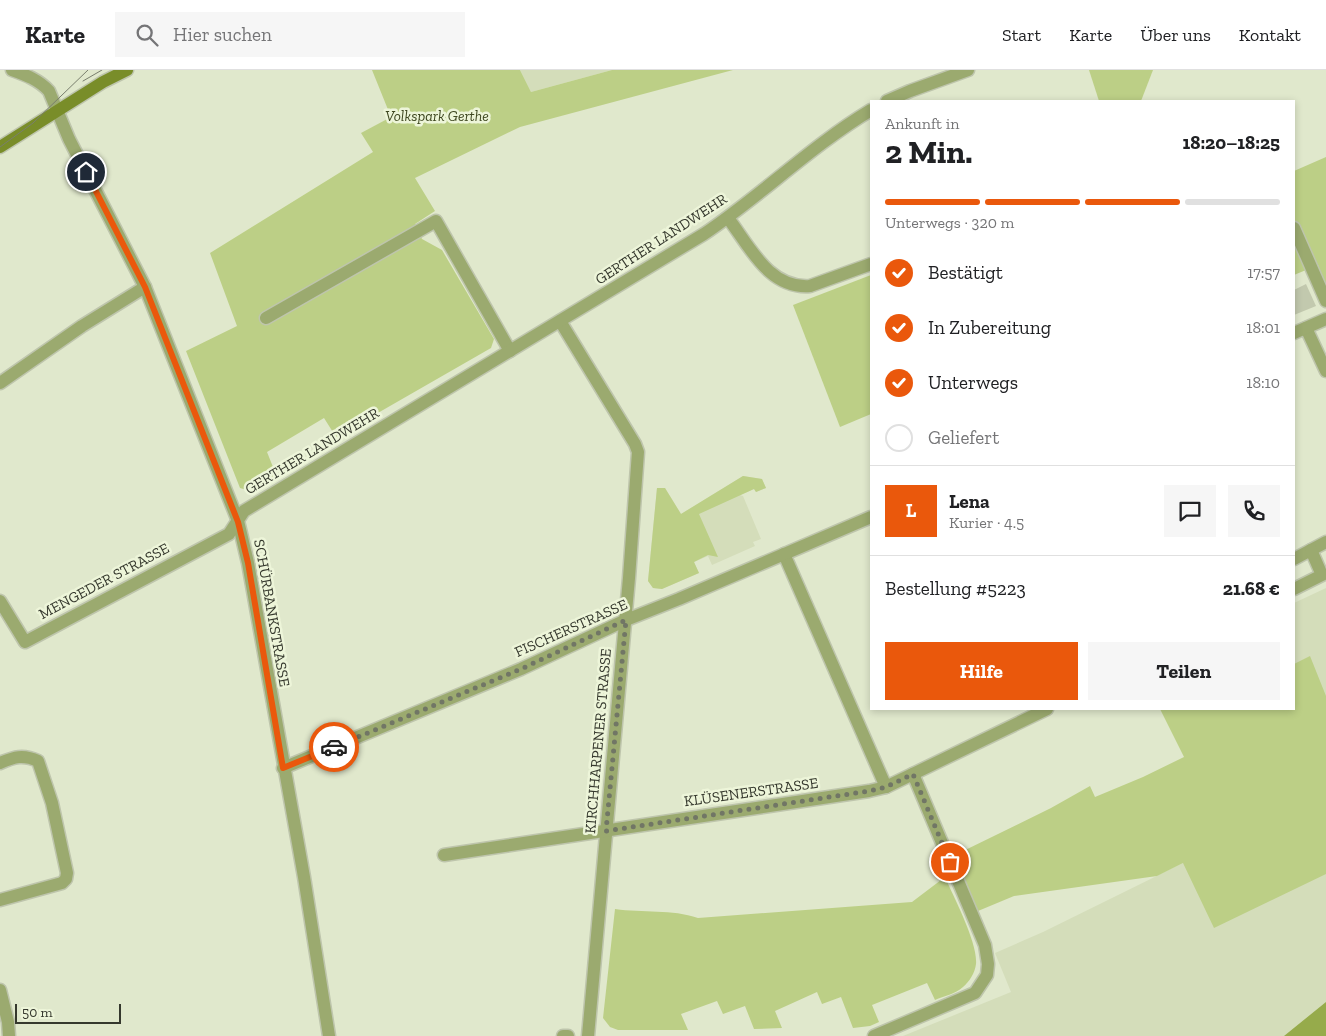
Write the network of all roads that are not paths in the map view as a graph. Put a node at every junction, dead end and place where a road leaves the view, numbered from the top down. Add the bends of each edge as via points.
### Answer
1 (12, 70) edge
2 (127, 70) edge
3 (968, 70) edge
4 (889, 100) edge
5 (56, 111) junction
6 (870, 111) edge
7 (0, 147) edge
8 (728, 218) junction
9 (1295, 230) edge
10 (870, 264) edge
11 (145, 287) junction
12 (1326, 301) edge
13 (266, 318) dead end
14 (1326, 319) edge
15 (560, 321) junction
16 (1306, 328) junction
17 (1295, 333) edge
18 (510, 351) junction
19 (1326, 371) edge
20 (0, 383) edge
21 (870, 517) edge
22 (238, 522) junction
23 (1326, 542) edge
24 (1311, 550) junction
25 (784, 554) junction
26 (1295, 558) edge
27 (1295, 588) edge
28 (0, 601) edge
29 (626, 620) junction
30 (1045, 710) edge
31 (0, 763) edge
32 (283, 768) junction
33 (913, 774) junction
34 (886, 787) junction
35 (606, 831) junction
36 (444, 855) dead end
37 (0, 900) edge
38 (0, 990) edge
39 (9, 1036) edge
40 (329, 1036) edge
41 (564, 1036) edge
42 (568, 1036) edge
43 (588, 1036) edge
44 (874, 1036) edge

1 - 5 street, SCHÜRBANKSTRASSE via 44,85
2 - 5 main road
3 - 4 street
5 - 7 main road
5 - 11 street, SCHÜRBANKSTRASSE
6 - 8 street, GERTHER LANDWEHR via 781,174
8 - 10 street via 769,274 788,284 810,286
8 - 15 street, GERTHER LANDWEHR
9 - 12 street
11 - 20 street
11 - 22 street, SCHÜRBANKSTRASSE
13 - 18 street via 436,221
14 - 16 street
15 - 18 street, GERTHER LANDWEHR
15 - 29 street, KIRCHHARPENER STRASSE via 638,452
16 - 17 street
16 - 19 street
18 - 22 street, GERTHER LANDWEHR via 244,511
21 - 25 street, FISCHERSTRASSE
22 - 28 street, MENGEDER STRASSE via 229,534 25,642
22 - 32 street, SCHÜRBANKSTRASSE
23 - 24 street
24 - 26 street
24 - 27 street via 1322,575
25 - 29 street, FISCHERSTRASSE
25 - 34 street
29 - 32 street, FISCHERSTRASSE via 521,669
29 - 35 street, KIRCHHARPENER STRASSE
30 - 33 street, KLÜSENERSTRASSE
31 - 37 street via 16,756 28,756 38,761 52,803 67,873 62,883
32 - 40 street, SCHÜRBANKSTRASSE
33 - 34 street, KLÜSENERSTRASSE
33 - 44 street via 985,945 988,964 984,981 971,996
34 - 35 street, KLÜSENERSTRASSE
35 - 36 street, KLÜSENERSTRASSE
35 - 43 street, KIRCHHARPENER STRASSE
38 - 39 street
41 - 42 street

